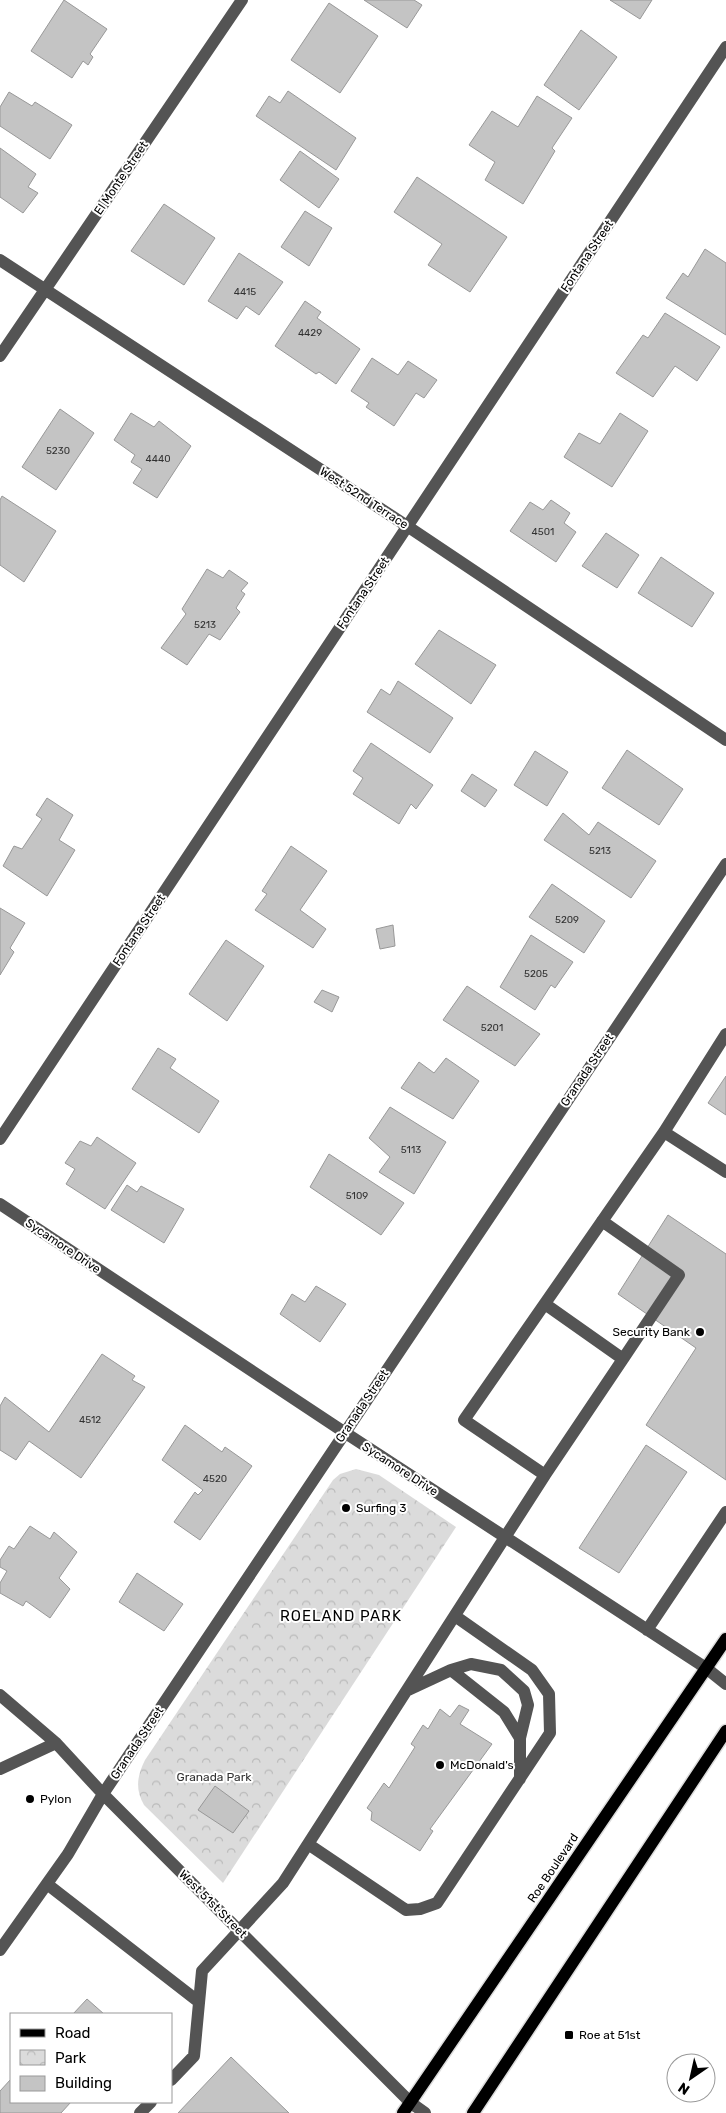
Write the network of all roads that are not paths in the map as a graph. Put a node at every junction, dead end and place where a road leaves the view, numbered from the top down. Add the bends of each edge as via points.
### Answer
1 (242, 0) edge
2 (726, 47) edge
3 (0, 260) edge
4 (46, 291) junction
5 (0, 356) edge
6 (407, 526) junction
7 (726, 740) edge
8 (726, 864) edge
9 (726, 1034) edge
10 (664, 1132) junction
11 (0, 1139) edge
12 (726, 1172) edge
13 (0, 1204) edge
14 (602, 1221) junction
15 (545, 1304) junction
16 (623, 1359) junction
17 (344, 1432) junction
18 (545, 1475) junction
19 (726, 1512) edge
20 (506, 1538) junction
21 (455, 1616) junction
22 (647, 1630) junction
23 (726, 1638) edge
24 (706, 1668) junction
25 (451, 1670) junction
26 (726, 1684) edge
27 (408, 1690) junction
28 (0, 1695) edge
29 (726, 1731) edge
30 (520, 1738) junction
31 (56, 1743) junction
32 (0, 1769) edge
33 (520, 1779) junction
34 (103, 1794) junction
35 (308, 1844) junction
36 (47, 1884) junction
37 (240, 1931) junction
38 (0, 1950) edge
39 (199, 2002) junction
40 (172, 2079) edge
41 (150, 2103) edge
42 (407, 2108) edge
43 (140, 2113) edge
44 (425, 2113) edge
45 (472, 2113) edge

1 - 4 street, El Monte Street
2 - 6 street, Fontana Street
3 - 4 street, West 52nd Terrace
4 - 5 street, El Monte Street
4 - 6 street, West 52nd Terrace
6 - 7 street, West 52nd Terrace
6 - 11 street, Fontana Street
8 - 17 street, Granada Street
9 - 10 street
10 - 12 street
10 - 14 street
13 - 17 street, Sycamore Drive
14 - 15 street
14 - 16 street via 679,1274
15 - 16 street
15 - 18 street via 464,1420
16 - 18 street
17 - 20 street, Sycamore Drive
17 - 34 street, Granada Street
18 - 20 street
19 - 22 street
20 - 21 street
20 - 22 street, Sycamore Drive
21 - 27 street
21 - 33 street via 532,1670 549,1694 550,1733
22 - 24 street, Sycamore Drive
23 - 24 main road, Roe Boulevard
24 - 26 street, Sycamore Drive
24 - 42 main road, Roe Boulevard
25 - 27 street
25 - 30 street via 504,1712
25 - 30 street via 471,1664 500,1670 524,1691 528,1705
27 - 35 street
28 - 31 street, West 51st Street
29 - 45 main road
30 - 33 street
31 - 32 street
31 - 34 street, West 51st Street
33 - 35 street via 437,1903 420,1909 406,1910
34 - 36 street, Granada Street
34 - 37 street, West 51st Street
35 - 37 street via 283,1883
36 - 38 street, Granada Street
36 - 39 street
37 - 39 street via 202,1971
37 - 42 street, West 51st Street
39 - 40 street via 194,2056
41 - 43 street
42 - 44 street, West 51st Street

